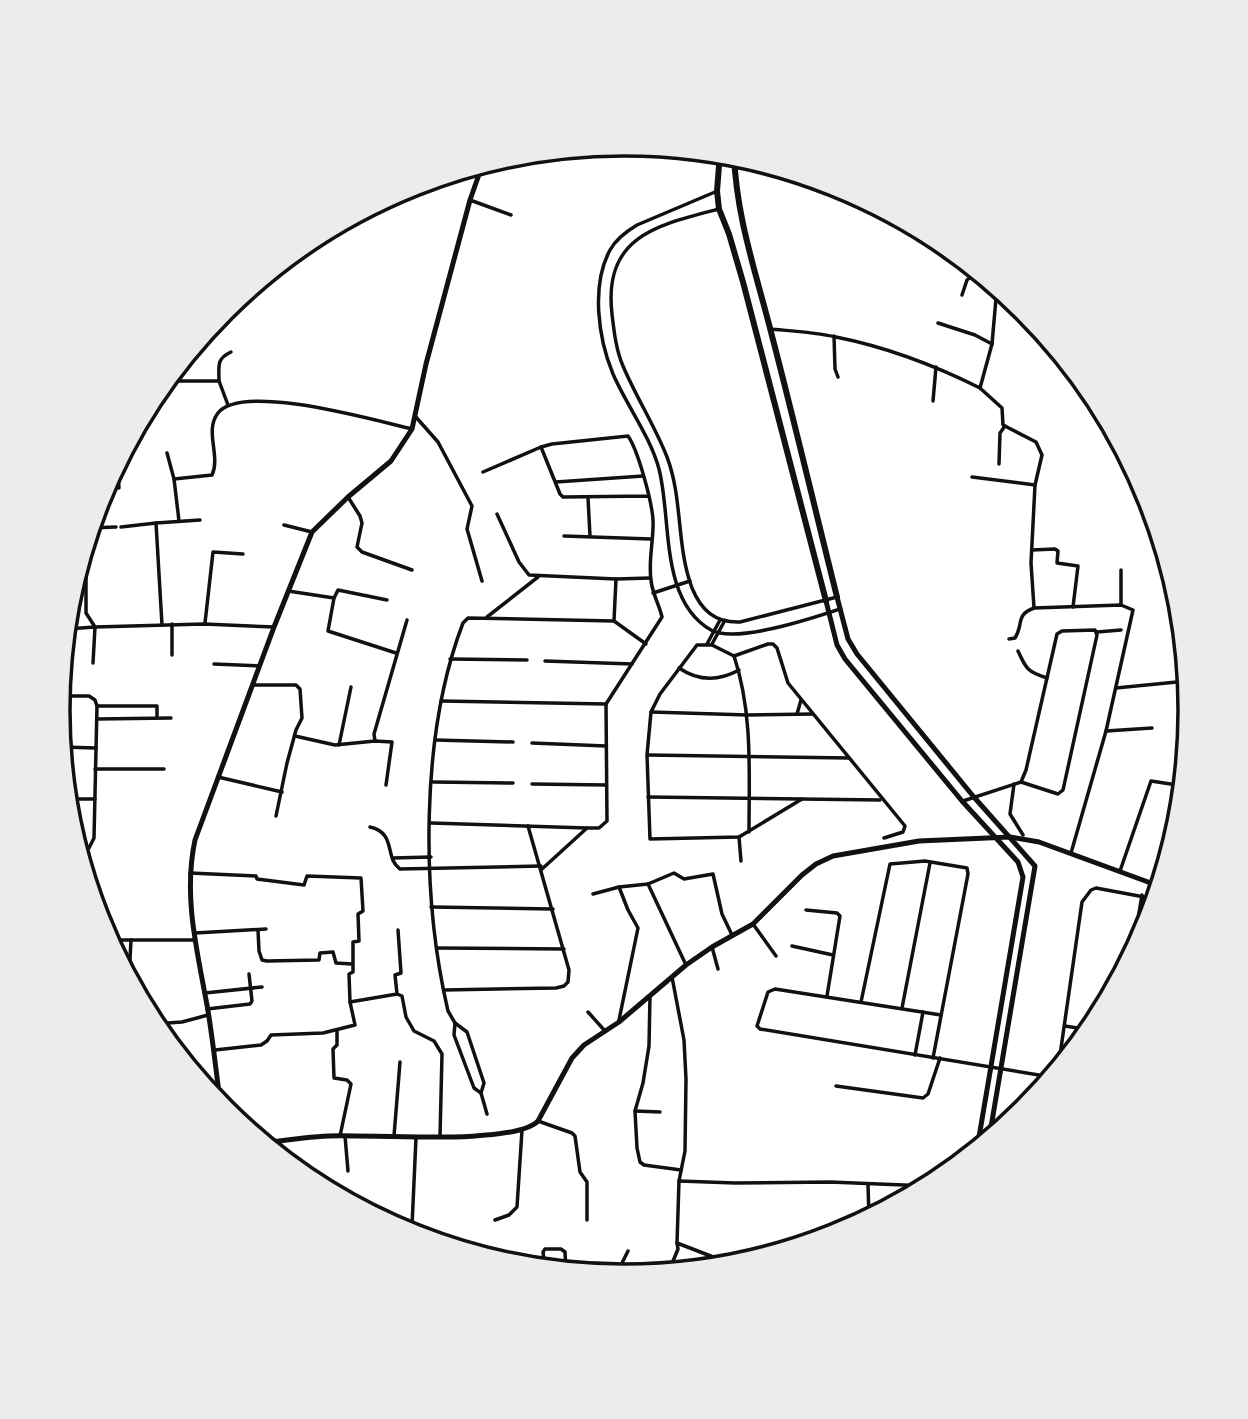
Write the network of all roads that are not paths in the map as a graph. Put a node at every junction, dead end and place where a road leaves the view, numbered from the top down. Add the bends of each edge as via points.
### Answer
1 (719, 164) edge
2 (735, 167) edge
3 (739, 168) edge
4 (735, 170) junction
5 (479, 175) edge
6 (717, 191) junction
7 (470, 200) junction
8 (719, 209) junction
9 (511, 215) dead end
10 (612, 247) junction
11 (623, 252) junction
12 (970, 277) edge
13 (962, 295) dead end
14 (997, 300) edge
15 (938, 323) dead end
16 (770, 328) junction
17 (834, 336) junction
18 (992, 344) junction
19 (231, 352) dead end
20 (936, 367) junction
21 (838, 377) dead end
22 (178, 381) edge
23 (219, 381) junction
24 (980, 388) junction
25 (933, 401) dead end
26 (228, 405) junction
27 (415, 416) junction
28 (1005, 426) junction
29 (412, 429) junction
30 (541, 447) junction
31 (167, 453) dead end
32 (999, 464) dead end
33 (483, 472) dead end
34 (643, 476) junction
35 (972, 477) dead end
36 (174, 479) junction
37 (556, 482) junction
38 (118, 484) edge
39 (1035, 485) junction
40 (118, 488) dead end
41 (648, 496) junction
42 (348, 497) junction
43 (588, 498) junction
44 (497, 514) dead end
45 (200, 520) dead end
46 (179, 521) junction
47 (156, 523) junction
48 (284, 525) dead end
49 (100, 528) edge
50 (312, 532) junction
51 (564, 536) dead end
52 (590, 536) junction
53 (651, 539) junction
54 (1032, 550) junction
55 (243, 554) dead end
56 (412, 570) dead end
57 (1121, 570) dead end
58 (538, 577) junction
59 (650, 578) junction
60 (86, 579) edge
61 (616, 579) junction
62 (482, 581) dead end
63 (690, 582) junction
64 (678, 585) junction
65 (288, 591) junction
66 (653, 593) junction
67 (837, 597) junction
68 (334, 598) junction
69 (387, 600) dead end
70 (826, 601) junction
71 (1121, 605) junction
72 (1073, 607) junction
73 (839, 608) junction
74 (1034, 608) junction
75 (828, 612) junction
76 (486, 618) junction
77 (407, 620) dead end
78 (614, 621) junction
79 (722, 621) junction
80 (172, 624) junction
81 (204, 624) junction
82 (162, 625) junction
83 (95, 627) junction
84 (274, 627) junction
85 (76, 628) edge
86 (1121, 631) dead end
87 (1097, 632) junction
88 (717, 633) junction
89 (1009, 639) dead end
90 (646, 644) junction
91 (709, 644) junction
92 (1018, 651) dead end
93 (396, 653) junction
94 (172, 655) dead end
95 (734, 656) junction
96 (450, 659) junction
97 (527, 660) dead end
98 (545, 661) dead end
99 (93, 663) dead end
100 (214, 664) dead end
101 (632, 664) junction
102 (259, 666) junction
103 (679, 668) junction
104 (739, 670) junction
105 (1047, 678) junction
106 (1177, 682) edge
107 (252, 685) junction
108 (351, 687) dead end
109 (1116, 688) junction
110 (70, 697) edge
111 (802, 699) junction
112 (441, 701) junction
113 (606, 704) junction
114 (97, 706) junction
115 (651, 712) junction
116 (797, 714) junction
117 (813, 714) junction
118 (748, 715) junction
119 (156, 718) junction
120 (171, 718) dead end
121 (97, 719) junction
122 (1152, 729) dead end
123 (1106, 731) junction
124 (295, 736) junction
125 (435, 740) junction
126 (375, 741) junction
127 (513, 742) dead end
128 (532, 743) dead end
129 (339, 745) junction
130 (606, 746) junction
131 (71, 747) edge
132 (96, 748) junction
133 (647, 755) junction
134 (749, 757) junction
135 (849, 758) junction
136 (95, 769) junction
137 (164, 769) dead end
138 (218, 777) junction
139 (433, 782) junction
140 (1021, 782) junction
141 (513, 783) dead end
142 (532, 784) dead end
143 (1014, 784) junction
144 (1173, 784) edge
145 (386, 785) dead end
146 (606, 785) junction
147 (282, 792) junction
148 (973, 796) junction
149 (648, 797) junction
150 (78, 799) edge
151 (95, 799) junction
152 (749, 799) junction
153 (802, 799) junction
154 (881, 800) junction
155 (962, 801) junction
156 (276, 816) dead end
157 (431, 823) junction
158 (528, 826) junction
159 (370, 827) dead end
160 (587, 828) junction
161 (749, 832) junction
162 (1023, 835) dead end
163 (739, 837) junction
164 (1010, 837) junction
165 (884, 838) dead end
166 (996, 838) junction
167 (88, 848) edge
168 (1071, 853) junction
169 (431, 857) junction
170 (393, 858) junction
171 (741, 861) dead end
172 (930, 862) junction
173 (431, 868) junction
174 (542, 868) junction
175 (1121, 870) junction
176 (190, 873) junction
177 (1151, 882) edge
178 (648, 884) junction
179 (619, 887) junction
180 (593, 894) dead end
181 (1142, 895) junction
182 (1146, 896) edge
183 (431, 907) junction
184 (554, 909) junction
185 (806, 910) dead end
186 (1139, 915) edge
187 (753, 924) junction
188 (266, 929) dead end
189 (258, 930) junction
190 (398, 930) dead end
191 (194, 936) junction
192 (732, 936) junction
193 (120, 940) edge
194 (131, 940) junction
195 (792, 946) dead end
196 (712, 947) junction
197 (437, 948) junction
198 (564, 949) junction
199 (833, 955) junction
200 (776, 956) dead end
201 (130, 960) edge
202 (352, 964) junction
203 (686, 965) junction
204 (718, 969) dead end
205 (1007, 969) junction
206 (1018, 970) junction
207 (249, 974) dead end
208 (672, 977) junction
209 (262, 987) dead end
210 (251, 988) junction
211 (444, 990) junction
212 (205, 993) junction
213 (397, 994) junction
214 (650, 996) junction
215 (827, 996) junction
216 (349, 1002) junction
217 (862, 1002) junction
218 (902, 1009) junction
219 (208, 1012) junction
220 (588, 1012) dead end
221 (923, 1012) junction
222 (941, 1015) junction
223 (619, 1022) junction
224 (167, 1023) edge
225 (455, 1023) junction
226 (1065, 1026) junction
227 (1077, 1028) edge
228 (337, 1030) junction
229 (605, 1031) junction
230 (213, 1050) junction
231 (1061, 1051) edge
232 (915, 1055) junction
233 (933, 1058) junction
234 (940, 1058) junction
235 (400, 1062) dead end
236 (990, 1066) junction
237 (1001, 1068) junction
238 (1041, 1075) edge
239 (836, 1086) dead end
240 (218, 1087) edge
241 (481, 1093) junction
242 (635, 1111) junction
243 (660, 1112) dead end
244 (487, 1114) dead end
245 (538, 1121) junction
246 (992, 1124) edge
247 (522, 1130) junction
248 (978, 1135) edge
249 (343, 1136) junction
250 (440, 1137) junction
251 (394, 1138) junction
252 (416, 1138) junction
253 (278, 1142) edge
254 (681, 1170) junction
255 (348, 1171) dead end
256 (679, 1181) junction
257 (868, 1184) junction
258 (907, 1185) edge
259 (869, 1206) edge
260 (495, 1220) dead end
261 (587, 1220) dead end
262 (412, 1221) edge
263 (677, 1243) junction
264 (628, 1251) dead end
265 (712, 1256) edge
266 (544, 1258) edge
267 (565, 1260) edge
268 (673, 1261) edge
269 (622, 1264) edge

1 - 6 main road
2 - 4 main road
3 - 4 street
4 - 16 main road via 741,219
5 - 7 street
6 - 8 main road
6 - 10 street via 637,225
7 - 9 street
7 - 27 street
8 - 11 street via 654,230
8 - 70 main road via 743,282
10 - 11 street
10 - 64 street via 599,293 605,348 659,470
11 - 63 street via 611,291 618,355 670,466
12 - 13 street
14 - 18 street
15 - 18 street
16 - 17 street
16 - 67 main road
17 - 20 street
17 - 21 street
18 - 24 street
19 - 23 street via 219,362
20 - 24 street
20 - 25 street
22 - 23 street
23 - 26 street
24 - 28 street via 1002,408
26 - 29 street via 321,407
26 - 36 street via 214,421 212,475
27 - 29 street
27 - 62 street via 438,442 472,506 467,529
28 - 32 street via 1000,433
28 - 39 street via 1036,442 1040,449
29 - 42 street via 391,461
30 - 33 street
30 - 34 street via 628,436
30 - 37 street
31 - 36 street
34 - 37 street
34 - 41 street
35 - 39 street
36 - 46 street
37 - 43 street via 561,496
38 - 40 street
39 - 54 street
41 - 43 street
41 - 53 street
42 - 50 street
42 - 56 street via 362,523 357,547
43 - 52 street
44 - 58 street via 524,572
45 - 46 street
46 - 47 street
47 - 49 street
47 - 82 street
48 - 50 street
50 - 65 street
51 - 52 street
52 - 53 street
53 - 59 street
54 - 72 street via 1055,549 1056,563 1078,566
54 - 74 street
55 - 81 street via 213,552
57 - 71 street
58 - 61 street
58 - 76 street
59 - 61 street
59 - 66 street
60 - 83 street via 86,612
61 - 78 street
63 - 64 street
63 - 79 street via 706,611
64 - 66 street
64 - 88 street via 699,621
65 - 68 street
65 - 84 street
66 - 90 street via 662,617
67 - 70 street
67 - 73 street
68 - 69 street via 340,589
68 - 93 street via 328,632
70 - 75 street
70 - 79 street via 756,619
71 - 72 street
71 - 109 street via 1133,610
72 - 74 street
73 - 75 street
73 - 148 street via 857,654
74 - 89 street via 1025,611 1018,635
75 - 88 street via 756,632
75 - 155 street via 845,659
76 - 78 street
76 - 96 street via 468,618 463,623
77 - 93 street
78 - 90 street
79 - 88 street
80 - 81 street
80 - 82 street
80 - 94 street
81 - 84 street
82 - 83 street
83 - 85 street
83 - 99 street
84 - 102 street
86 - 87 street
87 - 105 street via 1059,632
87 - 140 street via 1063,790 1058,794
88 - 91 street
90 - 101 street
91 - 95 street
91 - 103 street via 694,648
92 - 105 street via 1031,673
93 - 126 street
95 - 104 street
95 - 111 street via 773,644 788,683
96 - 97 street
96 - 112 street
98 - 101 street
100 - 102 street
101 - 113 street
102 - 107 street
103 - 104 street via 706,678 721,678
103 - 115 street
104 - 118 street
105 - 140 street
106 - 109 street
107 - 124 street via 299,687 302,718
107 - 138 street
108 - 129 street
109 - 123 street
110 - 114 street via 93,698
111 - 116 street
111 - 117 street
112 - 113 street
112 - 125 street
113 - 130 street
114 - 119 street via 157,706
114 - 121 street
115 - 118 street
115 - 133 street
116 - 117 street
116 - 118 street
117 - 135 street
118 - 134 street
119 - 120 street
119 - 121 street
121 - 132 street
122 - 123 street
123 - 168 street
124 - 129 street
124 - 147 street
125 - 127 street
125 - 139 street
126 - 129 street
126 - 145 street via 393,743
128 - 130 street
130 - 146 street
131 - 132 street
132 - 136 street
133 - 134 street
133 - 149 street
134 - 135 street
134 - 152 street
135 - 154 street
136 - 137 street
136 - 151 street
138 - 147 street
138 - 176 street via 195,840
139 - 141 street
139 - 157 street
140 - 143 street
142 - 146 street
143 - 148 street
143 - 162 street via 1010,814
144 - 175 street via 1151,781
146 - 160 street via 607,821 599,828
147 - 156 street
148 - 155 street
148 - 164 street
149 - 152 street
149 - 163 street via 650,839
150 - 151 street
151 - 167 street via 94,838
152 - 153 street
152 - 161 street
153 - 154 street
153 - 161 street
154 - 165 street via 905,826 903,832
155 - 166 street
157 - 158 street
157 - 169 street
158 - 160 street
158 - 174 street
159 - 170 street via 384,833
160 - 174 street
161 - 163 street
163 - 171 street
164 - 166 street
164 - 168 street
164 - 206 street via 1035,866
166 - 187 street via 919,841 833,856 802,875
166 - 205 street via 1018,862 1023,877
168 - 175 street
169 - 170 street
169 - 173 street
170 - 173 street via 400,869
172 - 217 street via 888,866
172 - 218 street
172 - 222 street via 967,868 968,874
173 - 174 street
173 - 183 street
174 - 184 street
175 - 177 street
176 - 191 street
176 - 202 street via 256,876 267,882 304,886 307,876 361,878 363,911 358,914 359,941 353,942
178 - 179 street
178 - 192 street via 672,873 684,879 712,874
178 - 203 street
179 - 180 street
179 - 223 street via 638,928
181 - 182 street
181 - 186 street
181 - 226 street via 1096,888 1082,902
183 - 184 street
183 - 197 street
184 - 198 street
185 - 199 street via 840,916
187 - 192 street
187 - 200 street
188 - 189 street
189 - 191 street
189 - 202 street via 262,960 319,960 323,951 333,952 336,963
190 - 213 street via 401,973 395,975
191 - 194 street
191 - 212 street
192 - 196 street
193 - 194 street
194 - 201 street
195 - 199 street
196 - 203 street
196 - 204 street
197 - 198 street
197 - 211 street
198 - 211 street via 569,970 564,986
199 - 215 street
202 - 216 street
203 - 208 street
205 - 206 street
205 - 236 street
206 - 237 street
207 - 210 street
208 - 214 street
208 - 254 street via 684,1040 685,1151
209 - 210 street
210 - 212 street
210 - 219 street via 250,1004
211 - 225 street
212 - 219 street
213 - 216 street
213 - 250 street via 402,996 414,1031 434,1041 442,1054
214 - 223 street
214 - 242 street via 649,1046
215 - 217 street
215 - 232 street via 771,989 757,1026
216 - 228 street via 355,1026
217 - 218 street
218 - 221 street
219 - 224 street
219 - 230 street
220 - 229 street
221 - 222 street
221 - 232 street
222 - 233 street
223 - 229 street
225 - 241 street via 454,1035 474,1087
225 - 241 street via 467,1032 484,1083
226 - 227 street
226 - 231 street
228 - 230 street via 271,1035 261,1045
228 - 249 street via 334,1078 351,1084
229 - 245 street via 572,1058
230 - 240 street
232 - 233 street
233 - 234 street
234 - 236 street
234 - 239 street via 923,1098
235 - 251 street
236 - 237 street
236 - 248 street
237 - 238 street
237 - 246 street
241 - 244 street
242 - 243 street
242 - 254 street via 640,1162
245 - 247 street
245 - 261 street via 575,1136 580,1172 587,1182
247 - 250 street
247 - 260 street via 517,1207
249 - 251 street
249 - 253 street
249 - 255 street
250 - 252 street
251 - 252 street
252 - 262 street
254 - 256 street
256 - 257 street
256 - 263 street
257 - 258 street
257 - 259 street
263 - 265 street
263 - 268 street
264 - 269 street
266 - 267 street via 545,1249 561,1249

